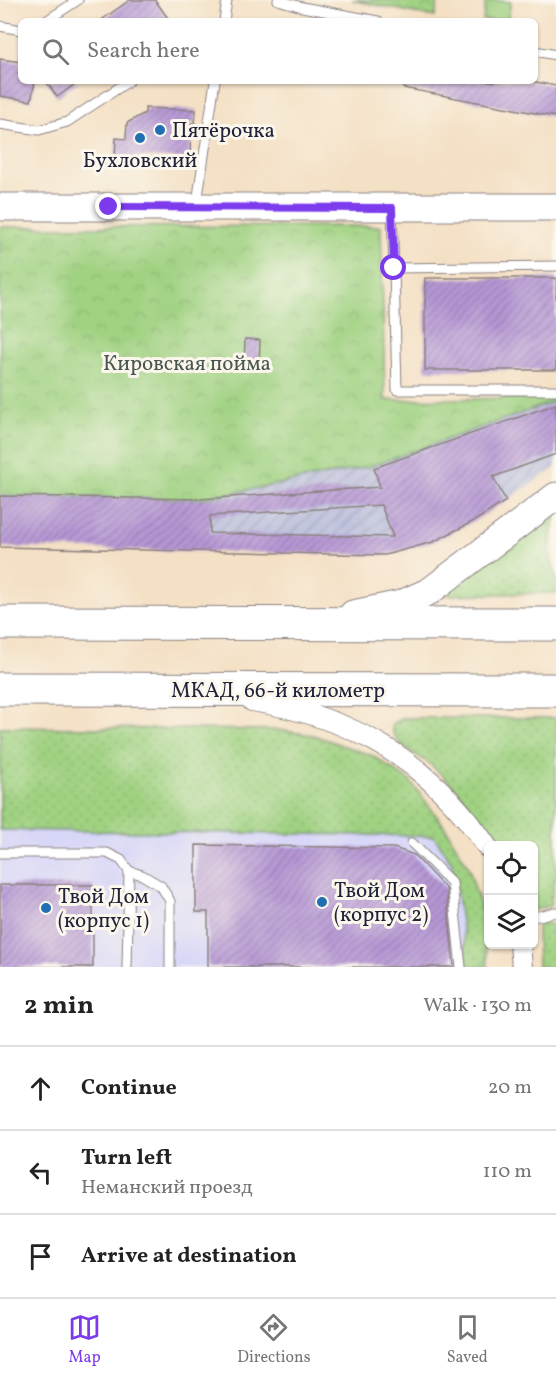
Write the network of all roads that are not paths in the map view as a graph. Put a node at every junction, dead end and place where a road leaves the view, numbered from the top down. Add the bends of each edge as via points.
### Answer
1 (78, 0) edge
2 (227, 0) edge
3 (278, 0) edge
4 (302, 3) edge
5 (51, 18) edge
6 (222, 18) edge
7 (365, 18) edge
8 (0, 26) edge
9 (18, 29) edge
10 (538, 52) edge
11 (556, 55) edge
12 (124, 84) edge
13 (215, 84) edge
14 (0, 123) edge
15 (0, 207) edge
16 (556, 207) edge
17 (196, 208) junction
18 (392, 208) junction
19 (556, 266) edge
20 (394, 268) junction
21 (556, 390) edge
22 (556, 496) edge
23 (0, 623) edge
24 (248, 623) junction
25 (556, 624) edge
26 (0, 689) edge
27 (182, 689) junction
28 (556, 690) edge
29 (484, 841) edge
30 (412, 843) dead end
31 (0, 853) edge
32 (129, 871) junction
33 (556, 912) edge
34 (538, 916) edge
35 (520, 949) edge
36 (127, 967) edge
37 (170, 967) edge
38 (461, 967) edge
39 (522, 967) edge

1 - 5 lane
2 - 6 lane
3 - 4 lane
4 - 7 lane
8 - 9 lane
10 - 11 lane
12 - 14 lane via 67,122 39,130
13 - 17 lane
15 - 17 street
16 - 18 street
17 - 18 street
18 - 20 lane
19 - 20 lane
20 - 21 lane via 397,390
22 - 24 street via 430,591 400,604 366,612
23 - 24 highway
24 - 25 highway
26 - 27 highway, МКАД, 66-й километр
27 - 28 highway, МКАД, 66-й километр
27 - 29 street via 302,712 385,746 441,789
30 - 38 lane via 452,883
31 - 32 lane via 107,852 121,860
32 - 36 lane
32 - 37 lane via 161,886 170,901
33 - 34 lane
35 - 39 street

